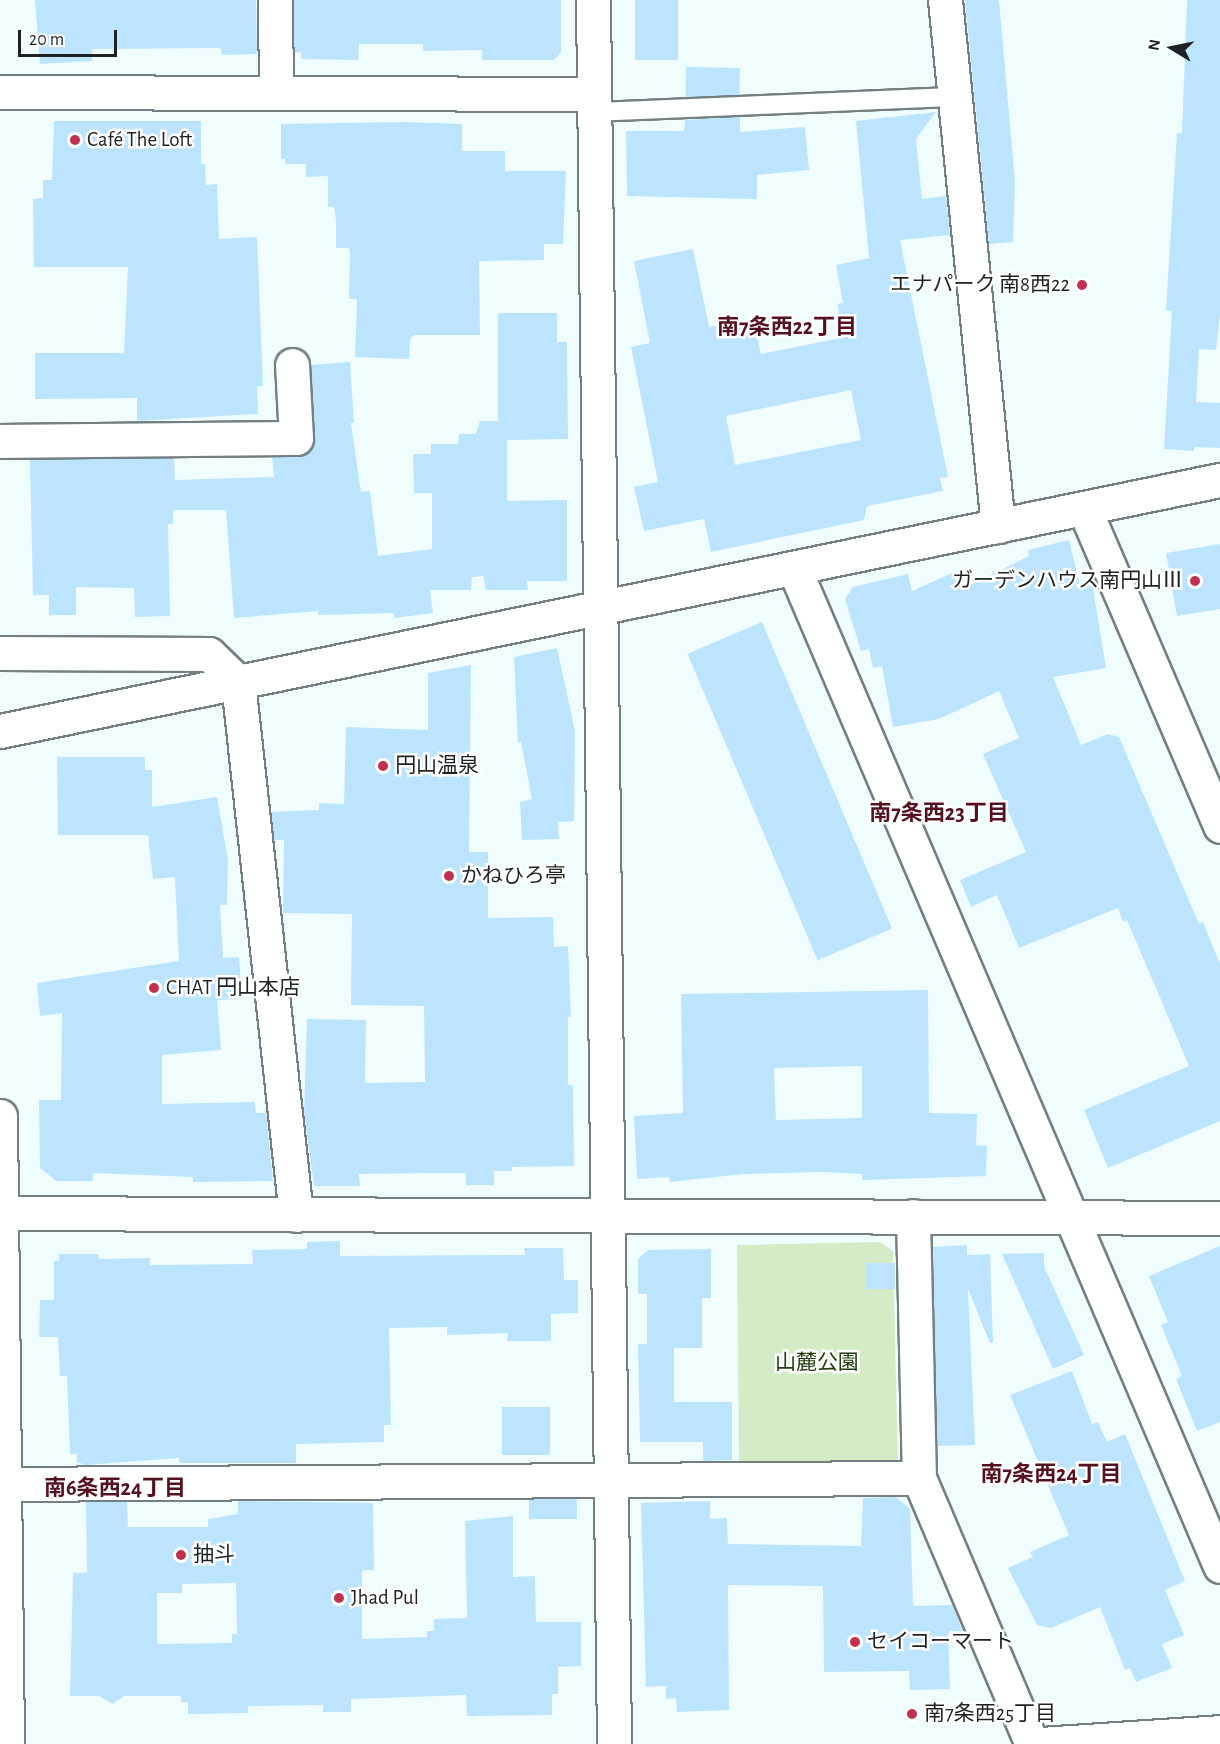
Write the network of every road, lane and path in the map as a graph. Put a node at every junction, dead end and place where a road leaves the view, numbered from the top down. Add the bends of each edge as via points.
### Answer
1 (275, 0) edge
2 (593, 0) edge
3 (945, 0) edge
4 (0, 92) edge
5 (276, 93) junction
6 (955, 97) junction
7 (594, 103) junction
8 (292, 365) dead end
9 (0, 441) edge
10 (1220, 480) edge
11 (1083, 508) junction
12 (998, 526) junction
13 (794, 568) junction
14 (600, 608) junction
15 (0, 653) edge
16 (238, 682) junction
17 (0, 731) edge
18 (1220, 826) edge
19 (0, 1116) edge
20 (1, 1213) edge
21 (296, 1215) junction
22 (607, 1216) junction
23 (913, 1216) junction
24 (1068, 1217) junction
25 (1220, 1218) edge
26 (919, 1478) junction
27 (610, 1480) junction
28 (4, 1484) junction
29 (1220, 1566) edge
30 (1220, 1732) edge
31 (7, 1744) edge
32 (614, 1744) edge
33 (1032, 1744) edge
34 (1041, 1744) edge

1 - 5 street
2 - 7 street
3 - 6 street
4 - 5 street
5 - 7 street
6 - 7 lane
6 - 12 street
7 - 14 street
8 - 9 street via 296,438
10 - 11 street
11 - 12 street
11 - 18 street
12 - 13 street
13 - 14 street
13 - 24 street
14 - 16 street
14 - 22 street
15 - 16 street via 209,654
16 - 17 street
16 - 21 street
19 - 20 street
20 - 21 street
20 - 28 street
21 - 22 street
22 - 23 street
22 - 27 street
23 - 24 street
23 - 26 street
24 - 25 street
24 - 29 street
26 - 27 street
26 - 33 street
27 - 28 street
27 - 32 street
28 - 31 street
30 - 34 street

